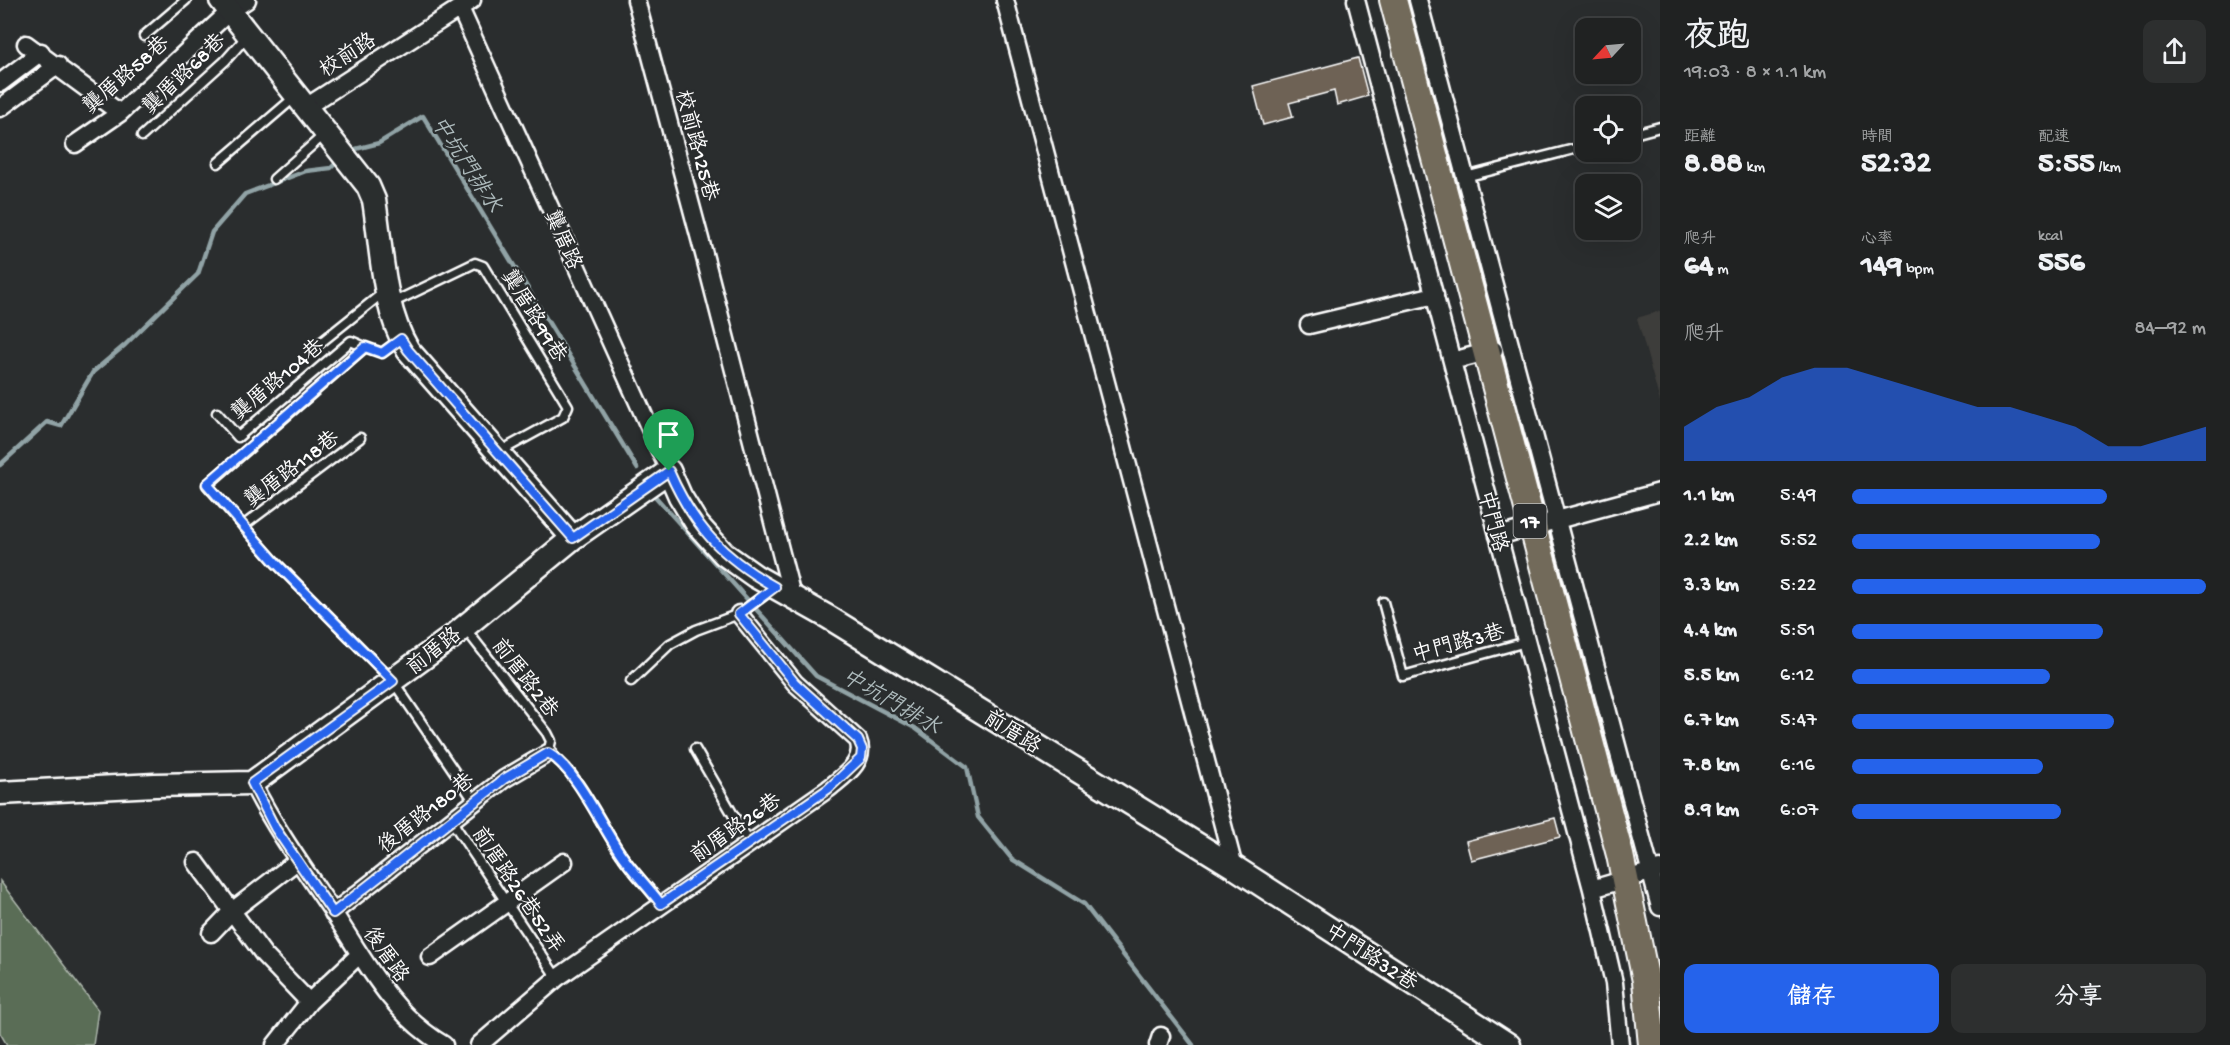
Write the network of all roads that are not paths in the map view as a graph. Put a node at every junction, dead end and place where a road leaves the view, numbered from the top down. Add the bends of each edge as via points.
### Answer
1 (186, 0) edge
2 (636, 0) edge
3 (1005, 0) edge
4 (1356, 0) edge
5 (1378, 0) edge
6 (1393, 0) edge
7 (1418, 0) edge
8 (232, 4) edge
9 (466, 4) edge
10 (248, 35) junction
11 (144, 36) dead end
12 (58, 65) junction
13 (0, 83) edge
14 (301, 102) junction
15 (0, 108) edge
16 (120, 113) junction
17 (1660, 127) edge
18 (1641, 132) edge
19 (142, 136) dead end
20 (75, 144) dead end
21 (339, 149) junction
22 (1575, 149) edge
23 (218, 163) dead end
24 (1465, 177) junction
25 (274, 179) dead end
26 (1435, 295) junction
27 (388, 297) junction
28 (1309, 325) dead end
29 (401, 339) junction
30 (1510, 346) junction
31 (365, 347) junction
32 (314, 348) dead end
33 (1470, 356) junction
34 (217, 413) dead end
35 (360, 438) dead end
36 (498, 452) junction
37 (669, 471) junction
38 (1660, 492) edge
39 (243, 526) junction
40 (1527, 528) junction
41 (573, 538) junction
42 (775, 595) junction
43 (1383, 602) dead end
44 (743, 611) junction
45 (464, 627) junction
46 (1527, 642) junction
47 (393, 681) junction
48 (631, 681) dead end
49 (694, 749) dead end
50 (548, 753) junction
51 (252, 783) junction
52 (0, 793) edge
53 (475, 802) junction
54 (451, 820) junction
55 (750, 844) junction
56 (297, 861) junction
57 (196, 862) dead end
58 (564, 862) dead end
59 (1234, 867) junction
60 (1655, 872) edge
61 (1609, 885) junction
62 (507, 903) junction
63 (661, 904) junction
64 (1660, 908) edge
65 (232, 911) junction
66 (333, 913) junction
67 (211, 933) dead end
68 (359, 955) junction
69 (430, 957) dead end
70 (557, 978) junction
71 (309, 1002) junction
72 (437, 1044) edge
73 (275, 1045) edge
74 (478, 1045) edge
75 (1509, 1045) edge
76 (1620, 1045) edge
77 (1635, 1045) edge
78 (1652, 1045) edge

1 - 11 lane
2 - 42 street, 校前路125巷 via 717,302
3 - 59 street
4 - 26 street, 中門路
5 - 33 main road, 中門路 / 17
6 - 33 main road, 中門路 / 17
7 - 24 street, 中門路
8 - 10 street
8 - 16 street, 龔厝路58巷
9 - 14 street, 校前路
9 - 37 street, 龔厝路
10 - 14 street
10 - 19 lane, 龔厝路68巷
12 - 13 street via 34,48
12 - 15 street
12 - 16 street
14 - 21 street
14 - 23 lane
16 - 20 street, 龔厝路58巷
17 - 18 lane
21 - 25 lane
21 - 27 street via 374,200
22 - 24 lane
24 - 30 street, 中門路
26 - 28 street
26 - 33 street, 中門路
27 - 29 street
27 - 32 lane
27 - 36 lane, 龔厝路99巷 via 479,263 567,401 563,417
29 - 31 lane via 382,353
29 - 36 street
30 - 33 street
30 - 40 street, 中門路
31 - 34 lane, 龔厝路104巷 via 351,341 238,437
31 - 39 lane via 207,484
33 - 40 main road, 中門路 / 17
33 - 40 street, 中門路
35 - 39 lane, 龔厝路118巷
36 - 41 street
37 - 41 street, 前厝路
37 - 42 street, 前厝路 via 697,524 724,554
38 - 40 street
39 - 47 lane
40 - 46 street, 中門路
40 - 60 street, 中門路
40 - 61 main road, 中門路 / 17
41 - 45 street, 前厝路
42 - 44 lane
42 - 59 street, 前厝路
43 - 46 lane, 中門路3巷 via 1403,676
44 - 48 lane via 670,644
44 - 55 street, 前厝路26巷 via 783,670 858,740 862,749 861,758 828,789
45 - 47 street, 前厝路
45 - 50 lane, 前厝路2巷 via 547,733 551,741
46 - 61 street, 中門路
47 - 51 street, 前厝路
47 - 53 lane
49 - 55 lane
50 - 53 street, 後厝路180巷
50 - 63 lane via 556,757 623,857
51 - 52 street
51 - 56 street, 後厝路
53 - 54 street, 後厝路180巷
54 - 62 lane, 前厝路26巷52弄
54 - 66 street, 後厝路180巷
55 - 63 street, 前厝路26巷
56 - 65 street
56 - 66 street, 後厝路
57 - 65 street
58 - 62 street
59 - 75 street, 中門路32巷
60 - 61 street
60 - 64 street, 中門路
61 - 76 street, 中門路
61 - 77 main road, 中門路 / 17 via 1630,982
61 - 78 main road, 中門路 / 17 via 1647,981
62 - 69 street
62 - 70 lane, 前厝路26巷52弄
63 - 70 street, 前厝路26巷
65 - 67 street
65 - 71 street via 276,970
66 - 68 street, 後厝路
68 - 71 street
68 - 72 street, 後厝路 via 406,1017
70 - 74 street, 前厝路26巷
71 - 73 street

